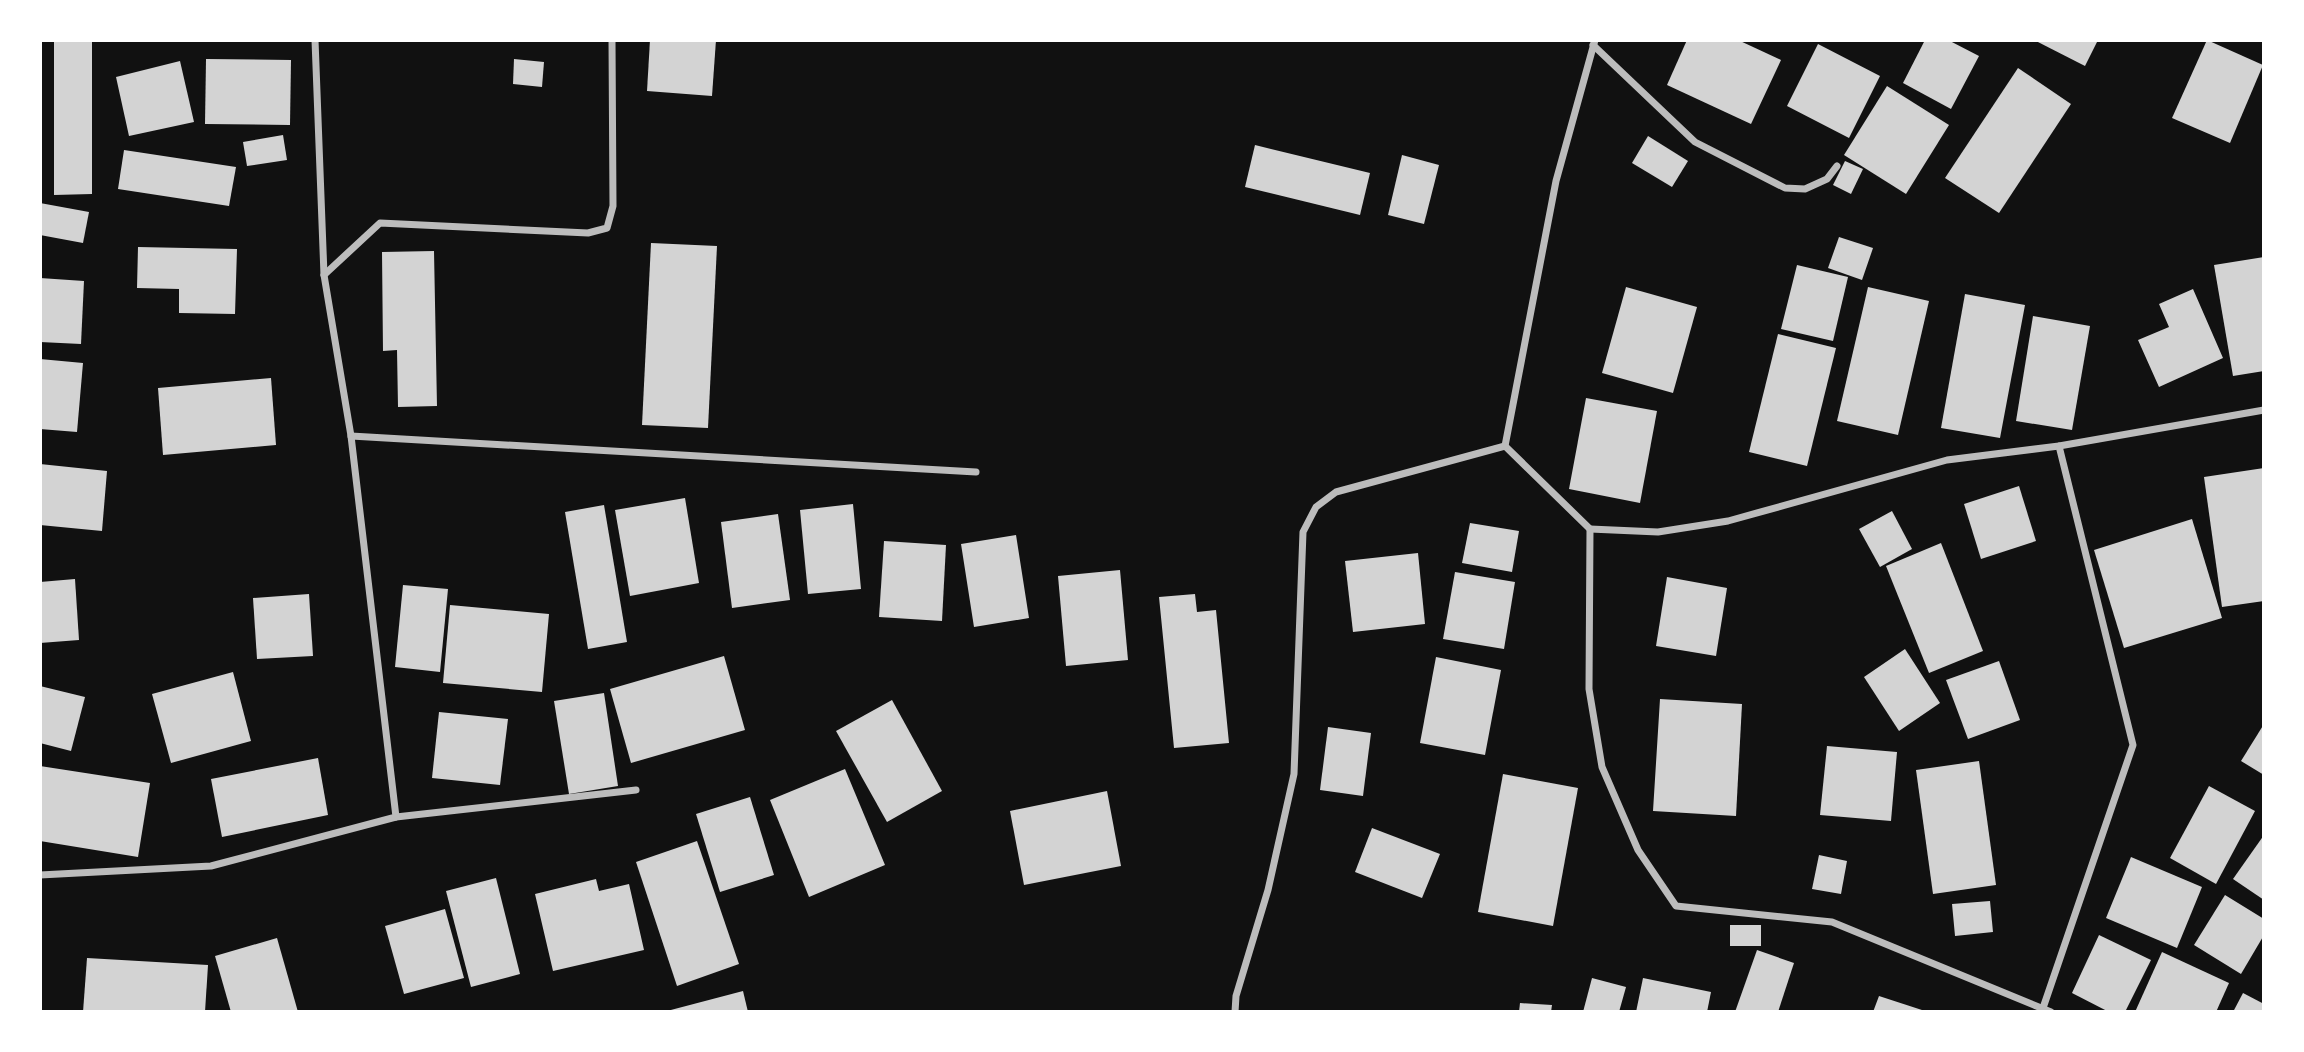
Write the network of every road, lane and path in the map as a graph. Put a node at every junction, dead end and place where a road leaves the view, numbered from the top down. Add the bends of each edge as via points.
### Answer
1 (315, 40) edge
2 (612, 40) edge
3 (1594, 43) edge
4 (1837, 166) dead end
5 (324, 275) junction
6 (2264, 410) edge
7 (351, 436) junction
8 (1505, 446) junction
9 (2059, 446) junction
10 (976, 472) dead end
11 (1590, 528) junction
12 (636, 790) dead end
13 (396, 817) junction
14 (40, 875) edge
15 (2047, 1010) edge
16 (1235, 1012) edge

1 - 5 street
2 - 5 street via 613,206 607,228 589,233 380,223
3 - 4 street via 1695,142 1785,188 1816,184
3 - 8 street via 1556,181
5 - 7 street
6 - 9 street
7 - 10 street
7 - 13 street
8 - 11 street
8 - 16 street via 1336,492 1315,507 1303,532 1294,774
9 - 11 street via 1947,460 1728,521 1658,532
9 - 15 street via 2133,745
11 - 15 street via 1589,689 1602,767 1638,850 1676,906 1832,922
12 - 13 street
13 - 14 street via 211,866

